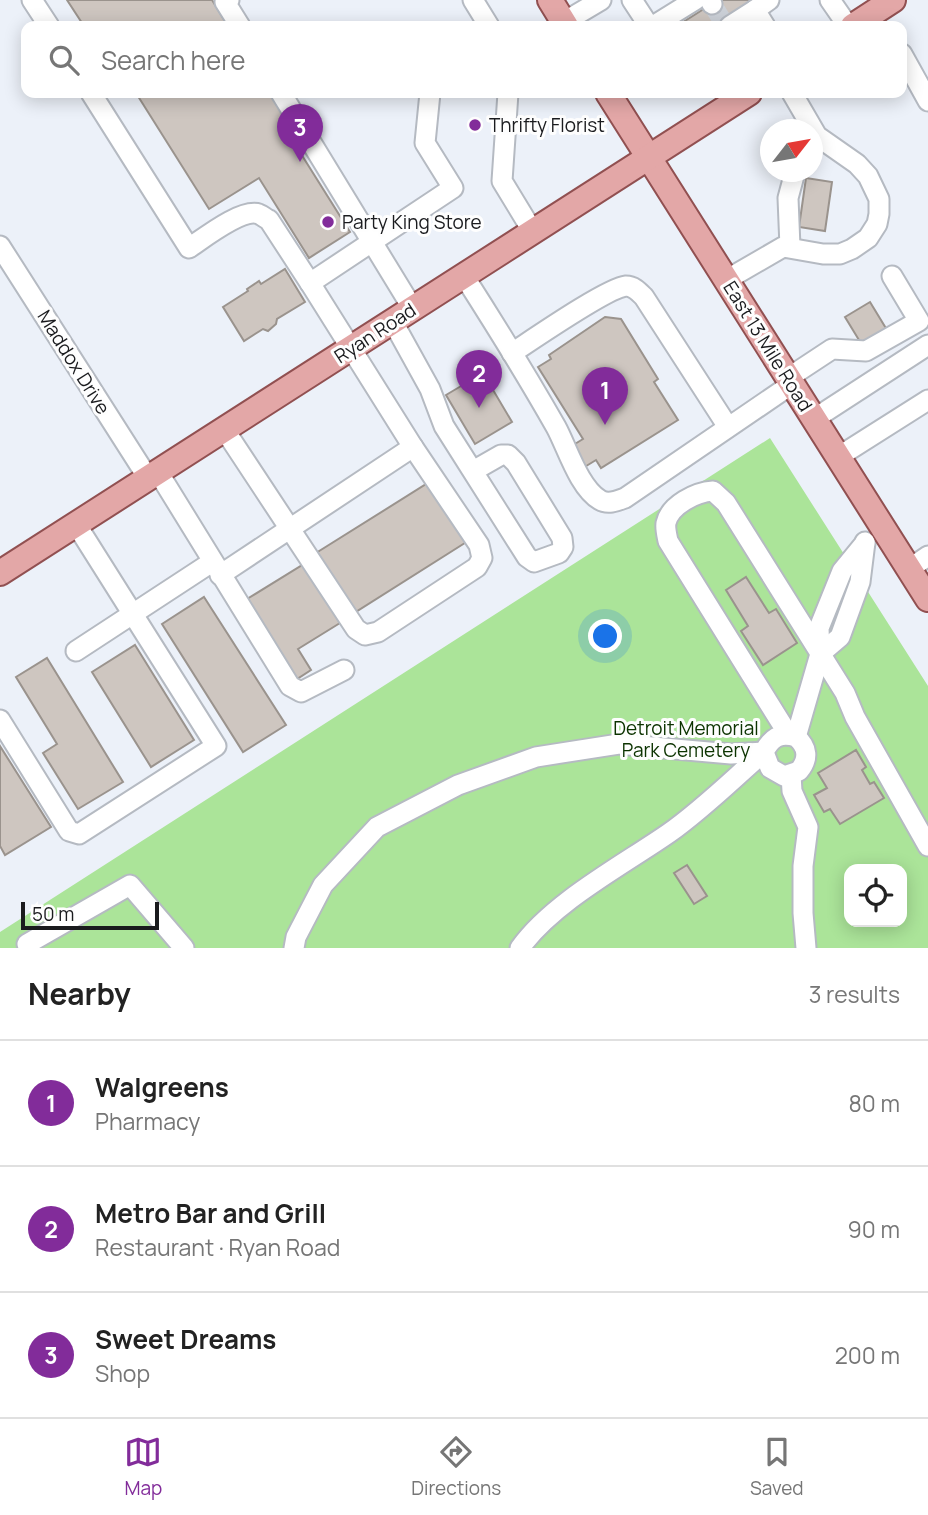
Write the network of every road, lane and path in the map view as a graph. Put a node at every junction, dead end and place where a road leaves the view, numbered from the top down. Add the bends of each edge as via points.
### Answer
1 (32, 0) edge
2 (473, 0) edge
3 (550, 0) edge
4 (601, 0) edge
5 (632, 0) edge
6 (830, 0) edge
7 (893, 0) edge
8 (226, 1) edge
9 (763, 12) edge
10 (716, 13) edge
11 (46, 21) edge
12 (237, 21) edge
13 (486, 21) edge
14 (563, 21) edge
15 (570, 21) edge
16 (647, 21) edge
17 (676, 21) edge
18 (860, 21) edge
19 (866, 21) edge
20 (907, 61) edge
21 (925, 88) edge
22 (94, 98) edge
23 (284, 98) edge
24 (430, 98) edge
25 (508, 98) edge
26 (611, 98) edge
27 (794, 98) edge
28 (720, 101) edge
29 (805, 119) edge
30 (823, 145) edge
31 (648, 158) junction
32 (792, 182) edge
33 (533, 232) junction
34 (372, 242) junction
35 (0, 246) edge
36 (790, 247) junction
37 (464, 276) junction
38 (892, 276) dead end
39 (726, 280) junction
40 (310, 283) junction
41 (403, 315) junction
42 (928, 345) edge
43 (351, 349) junction
44 (512, 353) junction
45 (790, 381) junction
46 (928, 400) edge
47 (814, 419) junction
48 (728, 428) junction
49 (225, 429) junction
50 (413, 447) junction
51 (838, 457) junction
52 (473, 471) junction
53 (153, 475) junction
54 (875, 514) junction
55 (76, 524) junction
56 (289, 528) junction
57 (919, 562) edge
58 (216, 568) junction
59 (0, 573) edge
60 (926, 592) edge
61 (131, 613) junction
62 (76, 651) dead end
63 (820, 654) junction
64 (344, 670) dead end
65 (0, 720) edge
66 (792, 736) junction
67 (765, 752) junction
68 (792, 775) junction
69 (928, 846) edge
70 (26, 944) dead end
71 (184, 948) edge
72 (294, 948) edge
73 (520, 948) edge
74 (806, 948) edge

1 - 11 street
2 - 13 street
3 - 14 main road
4 - 15 street
5 - 16 street
6 - 18 street
7 - 19 main road
8 - 12 street
9 - 10 street
10 - 17 street
20 - 21 street
22 - 40 street via 189,247 238,217 260,214 269,220
23 - 34 street
24 - 34 street via 425,143 453,188
25 - 33 street via 502,181
26 - 31 main road, East 13 Mile Road
27 - 29 street
28 - 31 main road, Ryan Road
30 - 36 street via 857,164 868,176 879,199 877,224 868,238 840,254
31 - 33 main road, Ryan Road
31 - 39 main road, East 13 Mile Road
32 - 36 street via 788,198
33 - 37 main road, Ryan Road
34 - 40 street
34 - 41 street
35 - 53 street, Maddox Drive
36 - 39 street
37 - 41 main road, Ryan Road
37 - 44 street
38 - 45 street via 919,321 866,351 832,349
39 - 45 main road, East 13 Mile Road
40 - 43 street
41 - 43 main road, Ryan Road
41 - 52 street via 444,426
42 - 47 street
43 - 49 main road, Ryan Road
43 - 50 street
44 - 48 street via 624,286 634,288
44 - 48 street via 558,430 573,465 601,501 625,498
45 - 47 main road, East 13 Mile Road
45 - 48 street
46 - 51 street
47 - 51 main road, East 13 Mile Road
49 - 53 main road, Ryan Road
49 - 56 street
50 - 56 street
50 - 56 street via 479,545 482,558 477,567 379,632 365,635 356,629
51 - 54 main road, East 13 Mile Road
52 - 52 street via 527,557 534,562 559,553 562,538 508,455 501,454
53 - 55 main road, Ryan Road
53 - 58 street, Maddox Drive
54 - 57 main road, East 13 Mile Road
54 - 63 street via 851,608 839,637
55 - 59 main road, Ryan Road
55 - 61 street
56 - 58 street
57 - 60 main road, East 13 Mile Road
58 - 61 street
58 - 64 street, Maddox Drive via 290,686 301,692
61 - 62 street
61 - 65 street via 216,746 79,834 69,831
63 - 66 street
63 - 66 street via 726,503 713,491 702,492 673,510 666,524 668,541
63 - 69 street
66 - 67 street via 773,739
66 - 68 street via 806,749 806,757
67 - 68 street via 770,768 783,776
67 - 72 street via 732,754 619,744 536,757 458,785 377,827 323,885
67 - 73 street via 672,831 579,894
68 - 74 street via 792,792 808,827 803,866
70 - 71 street via 130,885

